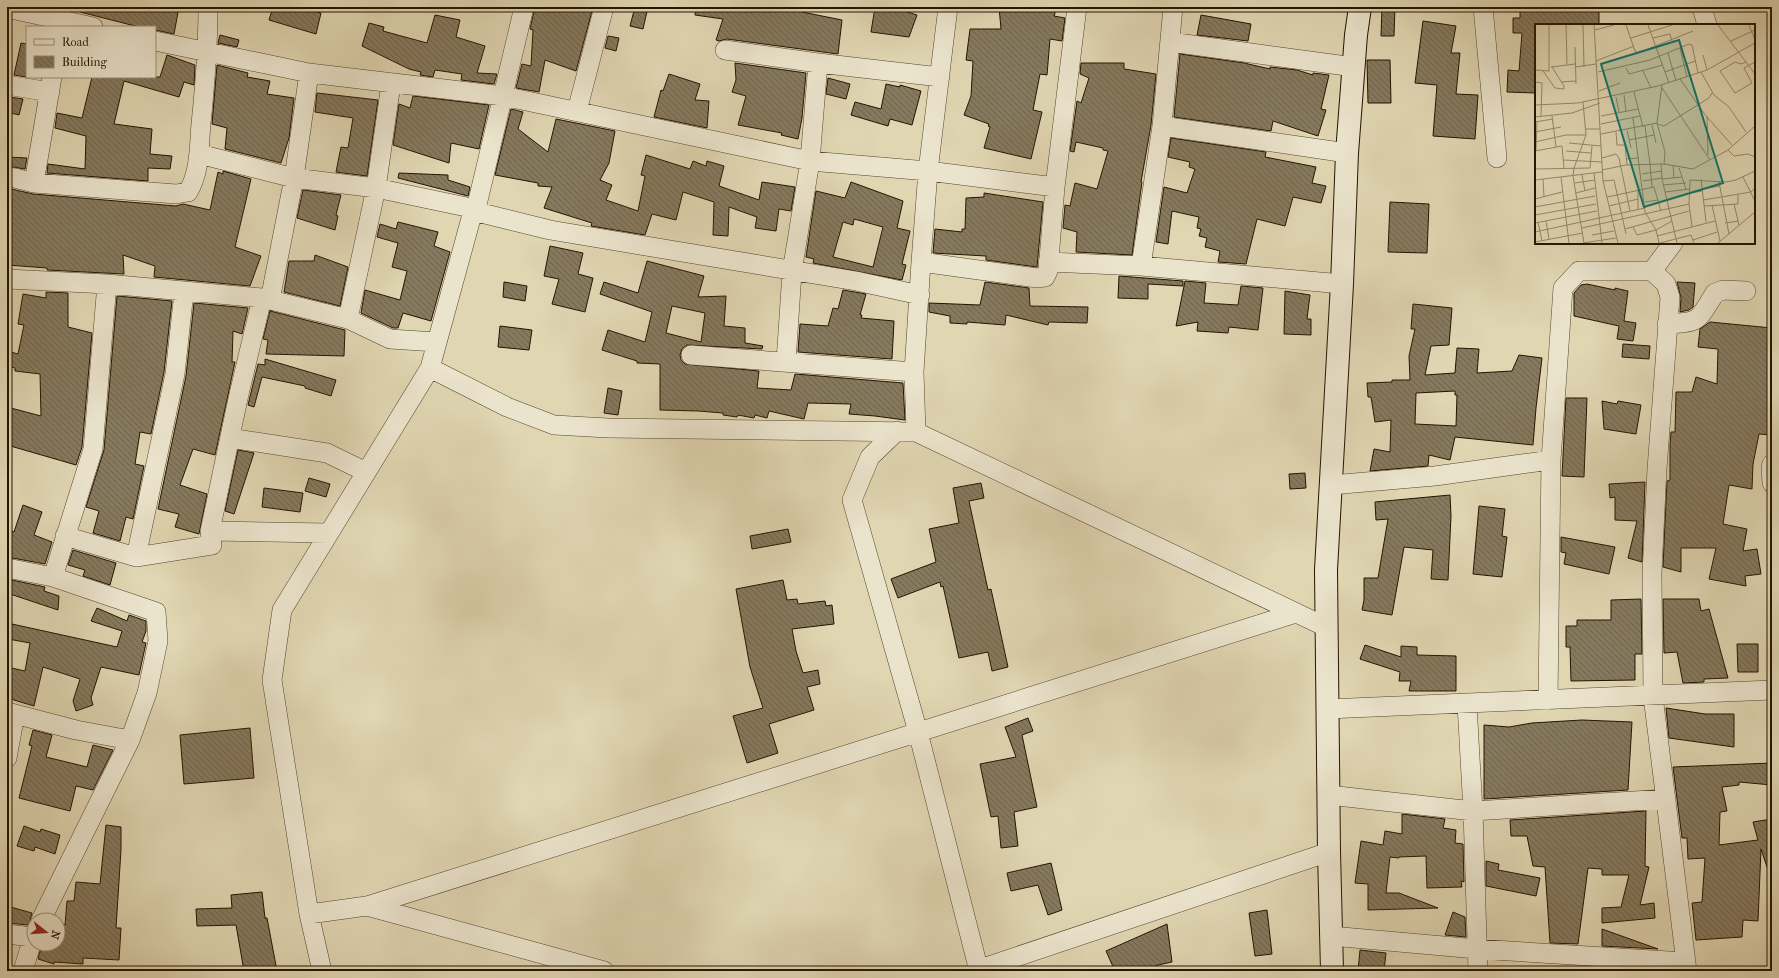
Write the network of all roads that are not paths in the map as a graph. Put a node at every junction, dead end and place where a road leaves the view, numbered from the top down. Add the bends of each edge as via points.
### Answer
1 (208, 7) edge
2 (524, 7) edge
3 (604, 7) edge
4 (948, 7) edge
5 (1077, 7) edge
6 (1173, 7) edge
7 (1360, 7) edge
8 (1483, 7) edge
9 (1702, 7) edge
10 (7, 8) edge
11 (57, 23) edge
12 (1707, 24) edge
13 (84, 26) edge
14 (156, 41) edge
15 (1170, 42) junction
16 (725, 50) dead end
17 (208, 53) junction
18 (818, 63) junction
19 (1354, 67) junction
20 (309, 73) junction
21 (940, 77) junction
22 (391, 84) junction
23 (7, 85) edge
24 (51, 85) edge
25 (503, 96) junction
26 (577, 111) junction
27 (1162, 126) junction
28 (1347, 153) junction
29 (199, 154) junction
30 (1497, 158) dead end
31 (810, 161) junction
32 (928, 170) junction
33 (7, 177) edge
34 (294, 178) junction
35 (34, 183) junction
36 (1056, 187) junction
37 (376, 188) junction
38 (475, 210) junction
39 (1672, 244) edge
40 (921, 262) junction
41 (1048, 262) junction
42 (1140, 266) junction
43 (1652, 271) junction
44 (792, 272) junction
45 (7, 279) edge
46 (107, 284) junction
47 (1342, 284) junction
48 (1746, 291) dead end
49 (184, 292) junction
50 (920, 295) junction
51 (266, 299) junction
52 (348, 319) junction
53 (1667, 324) junction
54 (436, 342) junction
55 (691, 355) dead end
56 (786, 362) junction
57 (430, 368) junction
58 (914, 372) junction
59 (897, 431) junction
60 (916, 432) junction
61 (230, 438) junction
62 (1551, 460) junction
63 (1772, 464) edge
64 (366, 472) junction
65 (1772, 484) edge
66 (1330, 485) junction
67 (210, 531) junction
68 (328, 533) junction
69 (65, 536) junction
70 (136, 557) junction
71 (7, 570) edge
72 (53, 578) junction
73 (1296, 613) junction
74 (1326, 627) junction
75 (1772, 690) edge
76 (1653, 696) junction
77 (1548, 700) junction
78 (1467, 704) junction
79 (1327, 709) junction
80 (11, 713) edge
81 (918, 732) junction
82 (130, 740) junction
83 (7, 758) edge
84 (1328, 795) junction
85 (1666, 799) junction
86 (1474, 811) junction
87 (1329, 852) junction
88 (367, 906) junction
89 (45, 912) edge
90 (309, 914) junction
91 (7, 934) edge
92 (26, 935) edge
93 (1331, 936) junction
94 (1477, 949) junction
95 (28, 952) edge
96 (1686, 967) edge
97 (977, 970) edge
98 (23, 971) edge
99 (322, 971) edge
100 (604, 971) edge
101 (1332, 971) edge
102 (1478, 971) edge

1 - 17 street
2 - 25 street
3 - 26 street
4 - 21 street
5 - 36 street
6 - 15 street
7 - 19 street
8 - 30 street
9 - 12 street
10 - 11 street
11 - 13 street
14 - 17 street
15 - 19 street
15 - 27 street
16 - 18 street
17 - 20 street
17 - 29 street
18 - 21 street
18 - 31 street
19 - 28 street
20 - 22 street
20 - 34 street
21 - 32 street
22 - 25 street
22 - 37 street
23 - 24 street
24 - 35 street
25 - 26 street
25 - 38 street
26 - 31 street
27 - 28 street
27 - 42 street
28 - 47 street
29 - 34 street
29 - 35 street via 195,181 188,192 176,194
31 - 32 street
31 - 44 street
32 - 36 street
32 - 40 street
33 - 35 street
34 - 37 street
34 - 51 street
36 - 41 street
37 - 38 street
37 - 52 street
38 - 44 street via 550,230
38 - 54 street
39 - 43 street
40 - 41 street via 1037,278 1045,277
40 - 50 street
41 - 42 street
42 - 47 street
43 - 53 street via 1666,284 1670,297
43 - 62 street via 1579,271 1563,288
44 - 50 street via 856,281
44 - 56 street
45 - 46 street
46 - 49 street
46 - 69 street via 93,449
47 - 66 street
48 - 53 street via 1723,290 1714,293 1698,319 1692,323
49 - 51 street
49 - 70 street via 176,374
50 - 58 street
51 - 52 street
51 - 61 street via 239,394
52 - 54 street via 390,339
53 - 76 street via 1652,573
54 - 57 street
55 - 56 street
56 - 58 street
57 - 59 street via 507,407 554,425 608,428
57 - 64 street
58 - 60 street
59 - 60 street
59 - 81 street via 870,457 852,500
60 - 73 street
61 - 64 street via 327,453
61 - 67 street
62 - 66 street via 1435,476
62 - 77 street
63 - 65 street
64 - 68 street
66 - 74 street
67 - 68 street
67 - 70 street via 212,545
68 - 90 street via 282,610 272,680
69 - 70 street
69 - 72 street
71 - 72 street
72 - 82 street via 156,612 158,641 147,693
73 - 74 street
73 - 81 street
74 - 79 street
75 - 76 street
76 - 77 street
76 - 85 street
77 - 78 street
78 - 79 street
78 - 86 street
79 - 84 street
80 - 82 street via 76,730
80 - 83 street
81 - 88 street
81 - 97 street
82 - 89 street
84 - 86 street
84 - 87 street
85 - 86 street
85 - 96 street
86 - 94 street
87 - 93 street
87 - 97 street
88 - 90 street
88 - 100 street
90 - 99 street
91 - 92 street
93 - 94 street
93 - 101 street
94 - 96 street
94 - 102 street
95 - 98 street

